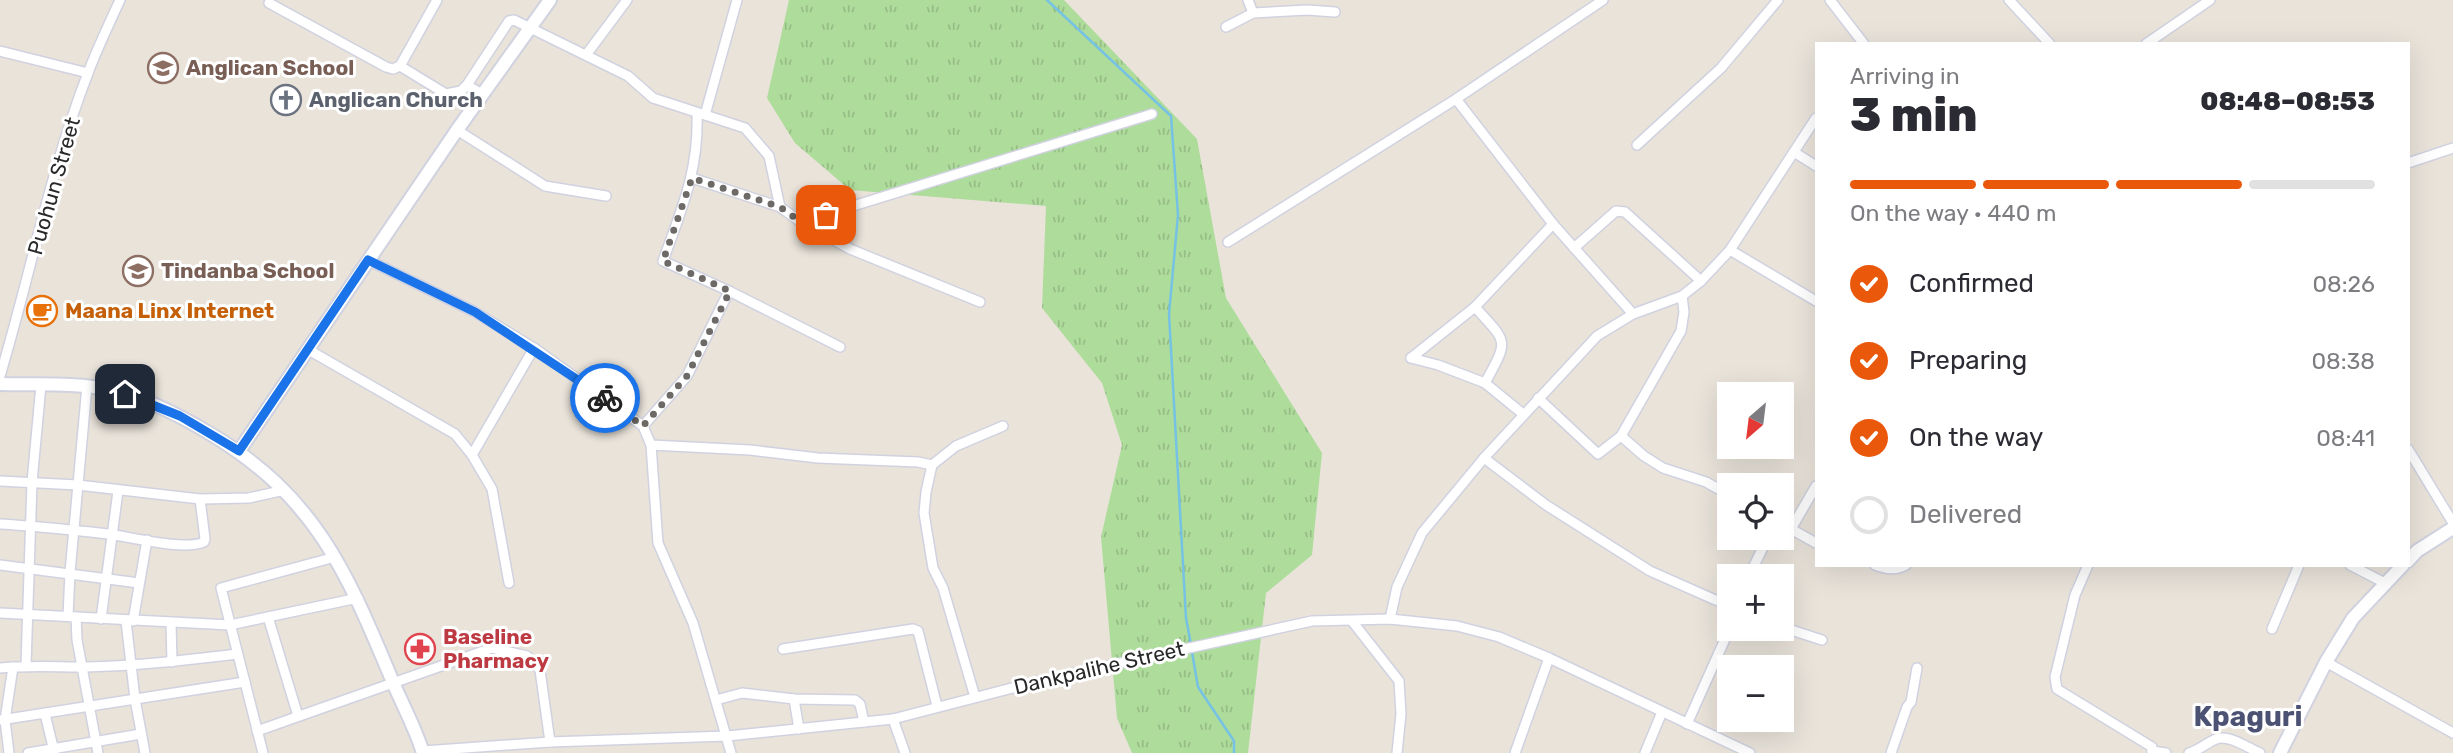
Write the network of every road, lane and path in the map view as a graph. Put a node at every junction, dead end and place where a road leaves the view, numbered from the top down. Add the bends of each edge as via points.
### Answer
1 (120, 0) edge
2 (437, 0) edge
3 (550, 0) edge
4 (627, 0) edge
5 (737, 0) edge
6 (1248, 0) edge
7 (1778, 0) edge
8 (1830, 0) edge
9 (2009, 0) edge
10 (2210, 0) edge
11 (266, 1) edge
12 (1600, 1) edge
13 (1308, 5) edge
14 (1335, 12) dead end
15 (1254, 13) junction
16 (1226, 27) dead end
17 (530, 28) junction
18 (1862, 42) edge
19 (2048, 42) edge
20 (2149, 42) edge
21 (0, 51) edge
22 (586, 55) junction
23 (400, 66) junction
24 (88, 73) junction
25 (467, 85) junction
26 (482, 94) junction
27 (1456, 99) junction
28 (701, 114) junction
29 (1152, 114) dead end
30 (1815, 120) edge
31 (457, 130) junction
32 (1637, 145) dead end
33 (2453, 148) edge
34 (1794, 152) junction
35 (2410, 162) edge
36 (1815, 165) edge
37 (692, 178) junction
38 (606, 196) dead end
39 (780, 207) junction
40 (801, 222) junction
41 (1553, 224) junction
42 (1228, 242) dead end
43 (1574, 248) junction
44 (1730, 250) junction
45 (368, 260) junction
46 (1701, 281) junction
47 (730, 291) junction
48 (1682, 296) junction
49 (1815, 300) edge
50 (980, 302) dead end
51 (1475, 307) junction
52 (1633, 314) junction
53 (840, 347) dead end
54 (534, 348) junction
55 (307, 349) junction
56 (0, 376) edge
57 (1485, 383) junction
58 (0, 384) edge
59 (41, 385) junction
60 (87, 386) junction
61 (1538, 398) junction
62 (1523, 414) junction
63 (643, 426) junction
64 (1003, 426) dead end
65 (1621, 436) junction
66 (651, 445) junction
67 (239, 451) junction
68 (2410, 452) edge
69 (472, 455) junction
70 (1484, 458) junction
71 (932, 465) junction
72 (0, 481) edge
73 (32, 482) junction
74 (78, 485) junction
75 (1717, 488) edge
76 (1815, 488) edge
77 (285, 490) junction
78 (118, 491) junction
79 (200, 499) junction
80 (0, 524) edge
81 (1794, 524) edge
82 (30, 526) junction
83 (2453, 526) edge
84 (74, 530) junction
85 (1794, 531) edge
86 (111, 534) junction
87 (147, 540) junction
88 (1815, 542) edge
89 (335, 556) junction
90 (2410, 559) edge
91 (0, 565) edge
92 (28, 567) junction
93 (1880, 567) edge
94 (1902, 567) edge
95 (2087, 567) edge
96 (2298, 567) edge
97 (2354, 567) edge
98 (2401, 567) edge
99 (69, 572) junction
100 (106, 579) junction
101 (139, 583) junction
102 (509, 583) dead end
103 (2385, 583) junction
104 (358, 598) junction
105 (1717, 601) edge
106 (0, 613) edge
107 (26, 614) junction
108 (72, 617) junction
109 (268, 617) junction
110 (101, 619) junction
111 (1390, 619) junction
112 (130, 621) junction
113 (1352, 621) junction
114 (171, 623) junction
115 (230, 625) junction
116 (2272, 629) dead end
117 (1794, 631) edge
118 (1822, 640) dead end
119 (1724, 641) edge
120 (783, 649) dead end
121 (237, 654) junction
122 (1549, 658) junction
123 (172, 662) junction
124 (2326, 662) junction
125 (26, 665) junction
126 (131, 666) junction
127 (13, 667) junction
128 (84, 667) junction
129 (0, 668) edge
130 (1917, 668) dead end
131 (245, 682) junction
132 (393, 683) junction
133 (975, 697) junction
134 (135, 699) junction
135 (794, 699) junction
136 (716, 700) junction
137 (88, 706) junction
138 (937, 706) junction
139 (1662, 712) junction
140 (45, 714) junction
141 (298, 716) junction
142 (893, 719) junction
143 (2, 720) edge
144 (864, 722) junction
145 (1687, 724) junction
146 (799, 729) junction
147 (257, 731) junction
148 (2453, 733) edge
149 (141, 734) junction
150 (727, 736) junction
151 (94, 741) junction
152 (550, 742) junction
153 (54, 750) edge
154 (423, 752) edge
155 (2152, 752) edge
156 (9, 753) edge
157 (28, 753) edge
158 (97, 753) edge
159 (145, 753) edge
160 (263, 753) edge
161 (731, 753) edge
162 (905, 753) edge
163 (1397, 753) edge
164 (1515, 753) edge
165 (1645, 753) edge
166 (1750, 753) edge
167 (1891, 753) edge
168 (2166, 753) edge
169 (2189, 753) edge
170 (2260, 753) edge
171 (2280, 753) edge

1 - 24 street, Puohun Street
2 - 23 street
3 - 17 street
4 - 22 street
5 - 28 street
6 - 15 street
7 - 32 street via 1721,68
8 - 18 street
9 - 19 street
10 - 20 street
11 - 23 street via 386,67
12 - 27 street
13 - 14 street
13 - 15 street
15 - 16 street
17 - 22 street
17 - 25 street via 509,21
17 - 26 street
21 - 24 street
22 - 28 street via 628,76 653,98
23 - 25 street via 446,94
24 - 56 street, Puohun Street
25 - 26 street
26 - 31 street
27 - 41 street
27 - 42 street
28 - 37 street
28 - 39 street via 745,128 769,156
29 - 40 street
30 - 34 street
31 - 38 street via 545,186
31 - 45 street
33 - 35 street
34 - 36 street
34 - 44 street
37 - 39 street
37 - 47 street via 663,261
39 - 40 street
40 - 50 street via 850,249
41 - 43 street
41 - 51 street
43 - 46 street via 1616,211 1625,212
43 - 52 street
44 - 46 street
44 - 49 street
45 - 54 street via 475,312
45 - 55 street
46 - 48 street
47 - 53 street
47 - 63 street via 687,376
48 - 52 street
48 - 65 street via 1682,331
51 - 57 street via 1503,343
51 - 57 street via 1411,358
52 - 61 street via 1597,336
54 - 63 street
54 - 69 street
55 - 67 street
55 - 69 street via 455,434
57 - 62 street
58 - 59 street
59 - 60 street
59 - 73 street
60 - 67 street via 157,406
60 - 74 street
61 - 62 street
61 - 65 street via 1598,454
62 - 70 street
63 - 66 street
64 - 71 street via 956,446
65 - 75 street via 1663,468
66 - 71 street
66 - 136 street via 658,543 693,623
67 - 77 street
68 - 83 street
69 - 102 street via 492,489
70 - 105 street via 1546,505 1650,571
70 - 111 street via 1422,533 1397,587
71 - 133 street via 924,513 933,568
72 - 73 street
73 - 74 street
73 - 82 street
74 - 78 street
74 - 84 street
76 - 81 street
77 - 79 street via 250,498
77 - 89 street
78 - 79 street
78 - 86 street
79 - 87 street via 204,542 185,545
80 - 82 street
82 - 84 street
82 - 92 street
83 - 90 street
84 - 86 street
84 - 99 street
85 - 88 street
86 - 87 street
86 - 100 street
87 - 101 street
89 - 104 street
89 - 115 street via 221,588
91 - 92 street
92 - 99 street
92 - 107 street
93 - 94 street
95 - 155 street via 2075,595 2055,677 2057,689 2152,747
96 - 116 street
97 - 103 street
98 - 103 street
99 - 100 street
99 - 108 street
100 - 101 street
100 - 110 street
101 - 112 street
103 - 124 street via 2353,618
104 - 109 street
104 - 132 street
106 - 107 street
107 - 108 street
107 - 125 street
108 - 110 street
108 - 128 street
109 - 115 street
109 - 141 street
110 - 112 street
111 - 113 street, Dankpalihe Street
111 - 122 street, Dankpalihe Street via 1457,626
112 - 114 street
112 - 126 street
113 - 133 street, Dankpalihe Street via 1312,621
113 - 163 street via 1399,681
114 - 115 street
114 - 123 street
115 - 121 street
117 - 118 street
119 - 145 street
120 - 138 street via 913,629 918,631
121 - 123 street
121 - 131 street
122 - 139 street, Dankpalihe Street
122 - 164 street
123 - 126 street
124 - 148 street
124 - 171 street
125 - 127 street
125 - 128 street
126 - 128 street
126 - 134 street
127 - 129 street
127 - 143 street
128 - 137 street
130 - 167 street via 1911,702
131 - 134 street
131 - 147 street
132 - 141 street
132 - 152 street via 492,648 527,656 540,670
132 - 154 street
133 - 138 street, Dankpalihe Street
134 - 137 street
134 - 149 street
135 - 136 street via 742,692
135 - 144 street via 855,700
135 - 146 street
136 - 150 street
137 - 140 street
137 - 151 street
138 - 142 street, Dankpalihe Street
139 - 145 street, Dankpalihe Street
139 - 165 street
140 - 143 street
140 - 153 street
141 - 147 street
142 - 144 street, Dankpalihe Street
142 - 162 street
143 - 156 street
144 - 146 street, Dankpalihe Street
145 - 166 street, Dankpalihe Street
146 - 150 street, Dankpalihe Street
147 - 160 street
149 - 151 street
149 - 159 street
150 - 152 street, Dankpalihe Street
150 - 161 street
151 - 153 street
151 - 158 street
152 - 154 street, Dankpalihe Street
153 - 157 street
155 - 168 street
169 - 170 street via 2216,738 2227,738

